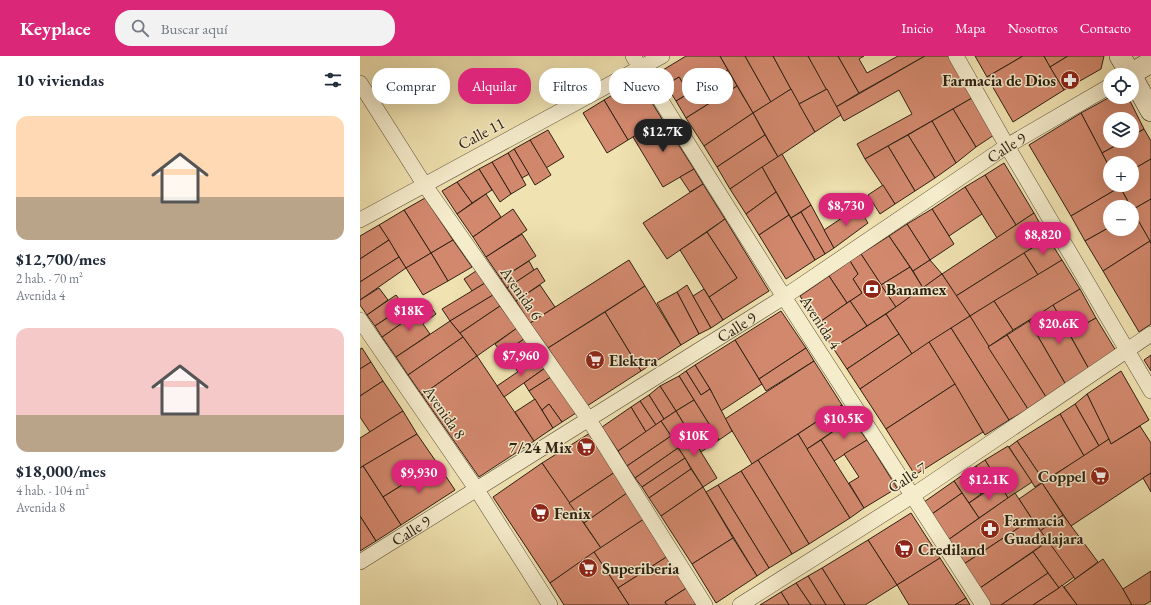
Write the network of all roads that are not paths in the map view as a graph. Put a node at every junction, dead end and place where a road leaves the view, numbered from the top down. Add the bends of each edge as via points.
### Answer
1 (662, 56) edge
2 (956, 56) edge
3 (1120, 56) edge
4 (637, 62) edge
5 (1151, 62) edge
6 (1127, 68) edge
7 (1139, 70) edge
8 (360, 82) edge
9 (1139, 89) edge
10 (1103, 90) edge
11 (1151, 111) edge
12 (1007, 146) junction
13 (424, 184) junction
14 (360, 220) edge
15 (784, 297) junction
16 (360, 320) edge
17 (1151, 334) edge
18 (1126, 350) junction
19 (1151, 392) edge
20 (589, 420) junction
21 (477, 490) junction
22 (912, 496) junction
23 (360, 562) edge
24 (550, 605) edge
25 (705, 605) edge
26 (740, 605) edge
27 (983, 605) edge

1 - 4 street, Calle 11
2 - 12 street
3 - 6 main road
4 - 13 street, Calle 11
4 - 15 street, Avenida 4
5 - 7 main road
8 - 13 street, Avenida 6
9 - 11 main road
10 - 12 street, Calle 9
12 - 15 street, Calle 9
12 - 18 street
13 - 14 street, Calle 11
13 - 20 street, Avenida 6
15 - 20 street, Calle 9
15 - 22 street, Avenida 4
16 - 21 street, Avenida 8
17 - 18 street, Calle 7
18 - 19 street
18 - 22 street, Calle 7
20 - 21 street, Calle 9
20 - 25 street, Avenida 6
21 - 23 street, Calle 9
21 - 24 street, Avenida 8
22 - 26 street, Calle 7
22 - 27 street, Avenida 4

